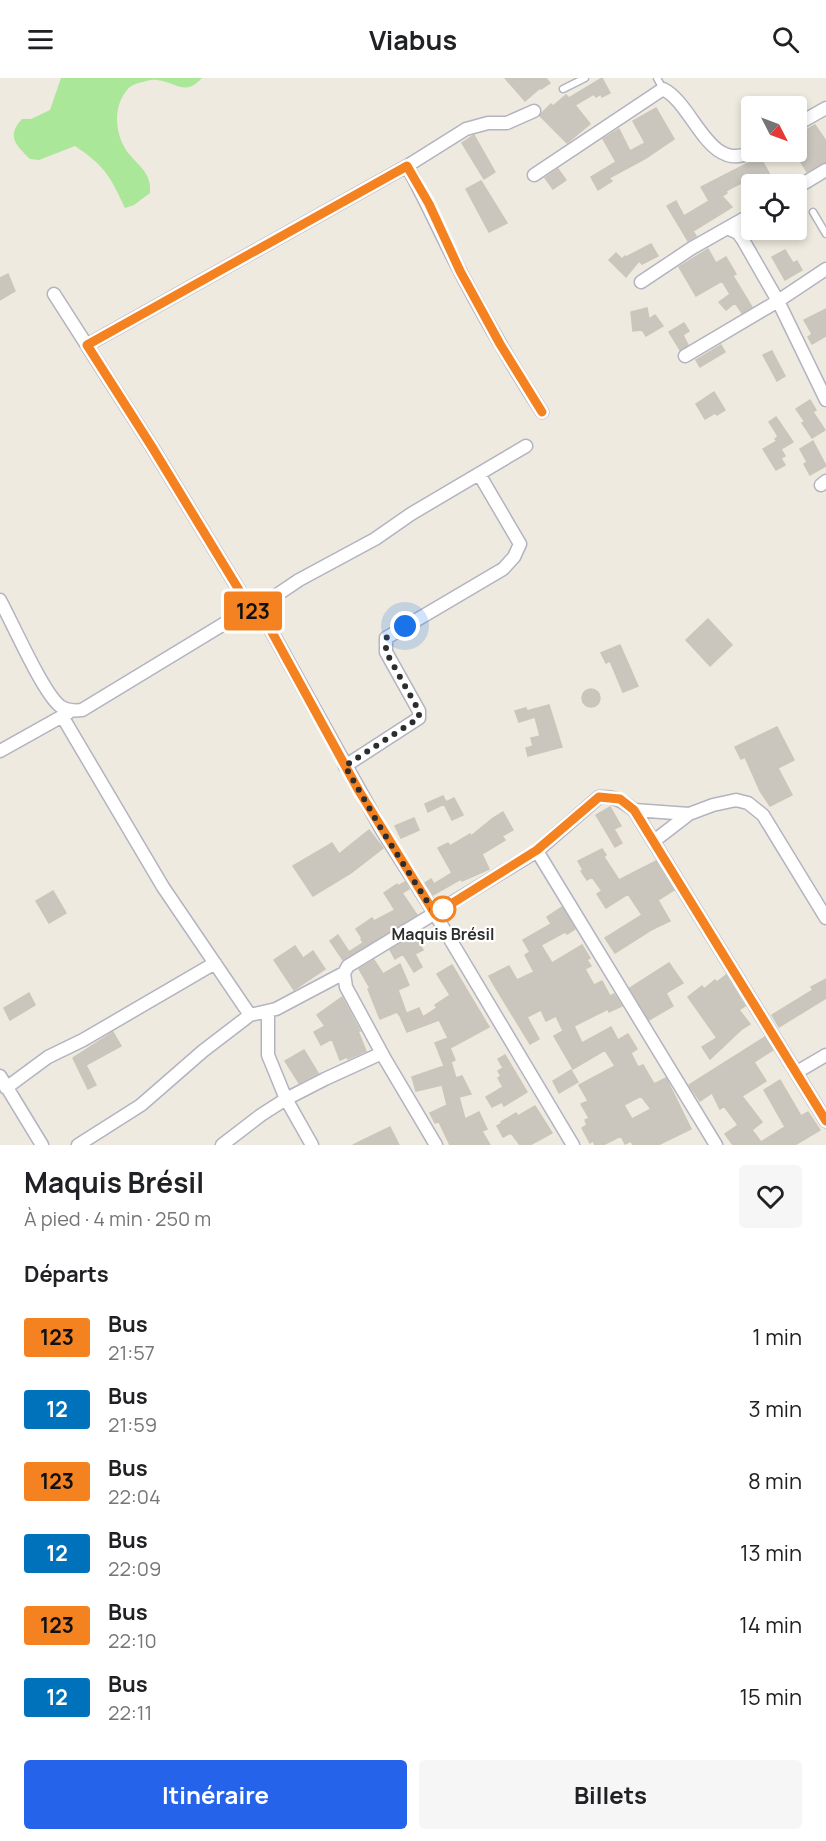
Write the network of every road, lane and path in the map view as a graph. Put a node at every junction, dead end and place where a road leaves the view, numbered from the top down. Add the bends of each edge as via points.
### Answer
1 (585, 78) edge
2 (660, 83) edge
3 (563, 89) dead end
4 (826, 108) edge
5 (534, 111) dead end
6 (807, 119) edge
7 (741, 156) edge
8 (407, 166) junction
9 (826, 170) edge
10 (534, 175) dead end
11 (807, 181) edge
12 (813, 212) dead end
13 (741, 220) edge
14 (727, 228) junction
15 (826, 234) edge
16 (826, 269) edge
17 (641, 282) dead end
18 (54, 294) dead end
19 (778, 301) junction
20 (87, 345) junction
21 (685, 356) dead end
22 (826, 400) edge
23 (542, 412) dead end
24 (526, 446) dead end
25 (478, 474) junction
26 (0, 600) edge
27 (252, 610) junction
28 (67, 714) junction
29 (0, 752) edge
30 (345, 766) junction
31 (634, 810) junction
32 (689, 814) junction
33 (654, 841) junction
34 (537, 850) junction
35 (435, 914) junction
36 (826, 918) edge
37 (215, 963) junction
38 (344, 973) junction
39 (268, 1011) junction
40 (250, 1015) junction
41 (382, 1053) junction
42 (826, 1055) edge
43 (797, 1072) junction
44 (0, 1076) edge
45 (6, 1088) junction
46 (286, 1099) junction
47 (826, 1121) edge
48 (42, 1145) edge
49 (78, 1145) edge
50 (222, 1145) edge
51 (312, 1145) edge
52 (436, 1145) edge
53 (573, 1145) edge
54 (716, 1145) edge

1 - 3 lane
2 - 7 street via 713,148
2 - 10 street
4 - 6 street
5 - 8 street via 507,123 466,129
8 - 20 street
8 - 23 street via 460,271
9 - 11 street
12 - 15 lane
13 - 14 street
14 - 17 street
14 - 19 street via 743,240
16 - 19 street
18 - 20 street
19 - 21 street
19 - 22 street
20 - 27 street
24 - 25 street
25 - 27 street
25 - 30 street via 520,544 503,569 386,638 386,652 419,711 419,718
26 - 28 street via 48,690
27 - 28 street via 82,710
27 - 30 street via 268,625
28 - 29 street
28 - 37 street via 163,887
30 - 35 street
31 - 32 street
31 - 33 street
31 - 34 street via 620,799 599,797
32 - 33 street
32 - 36 street via 736,800 748,803 763,815
33 - 43 street
34 - 35 street
34 - 54 street
35 - 38 street via 348,966
35 - 53 street
37 - 40 street
37 - 45 street via 48,1057
38 - 39 street
38 - 41 street via 346,987
39 - 40 street
39 - 46 street via 268,1055
40 - 49 street via 141,1105
41 - 46 street
41 - 52 street
42 - 43 street
43 - 47 street
44 - 45 street
45 - 48 street
46 - 50 street
46 - 51 street

